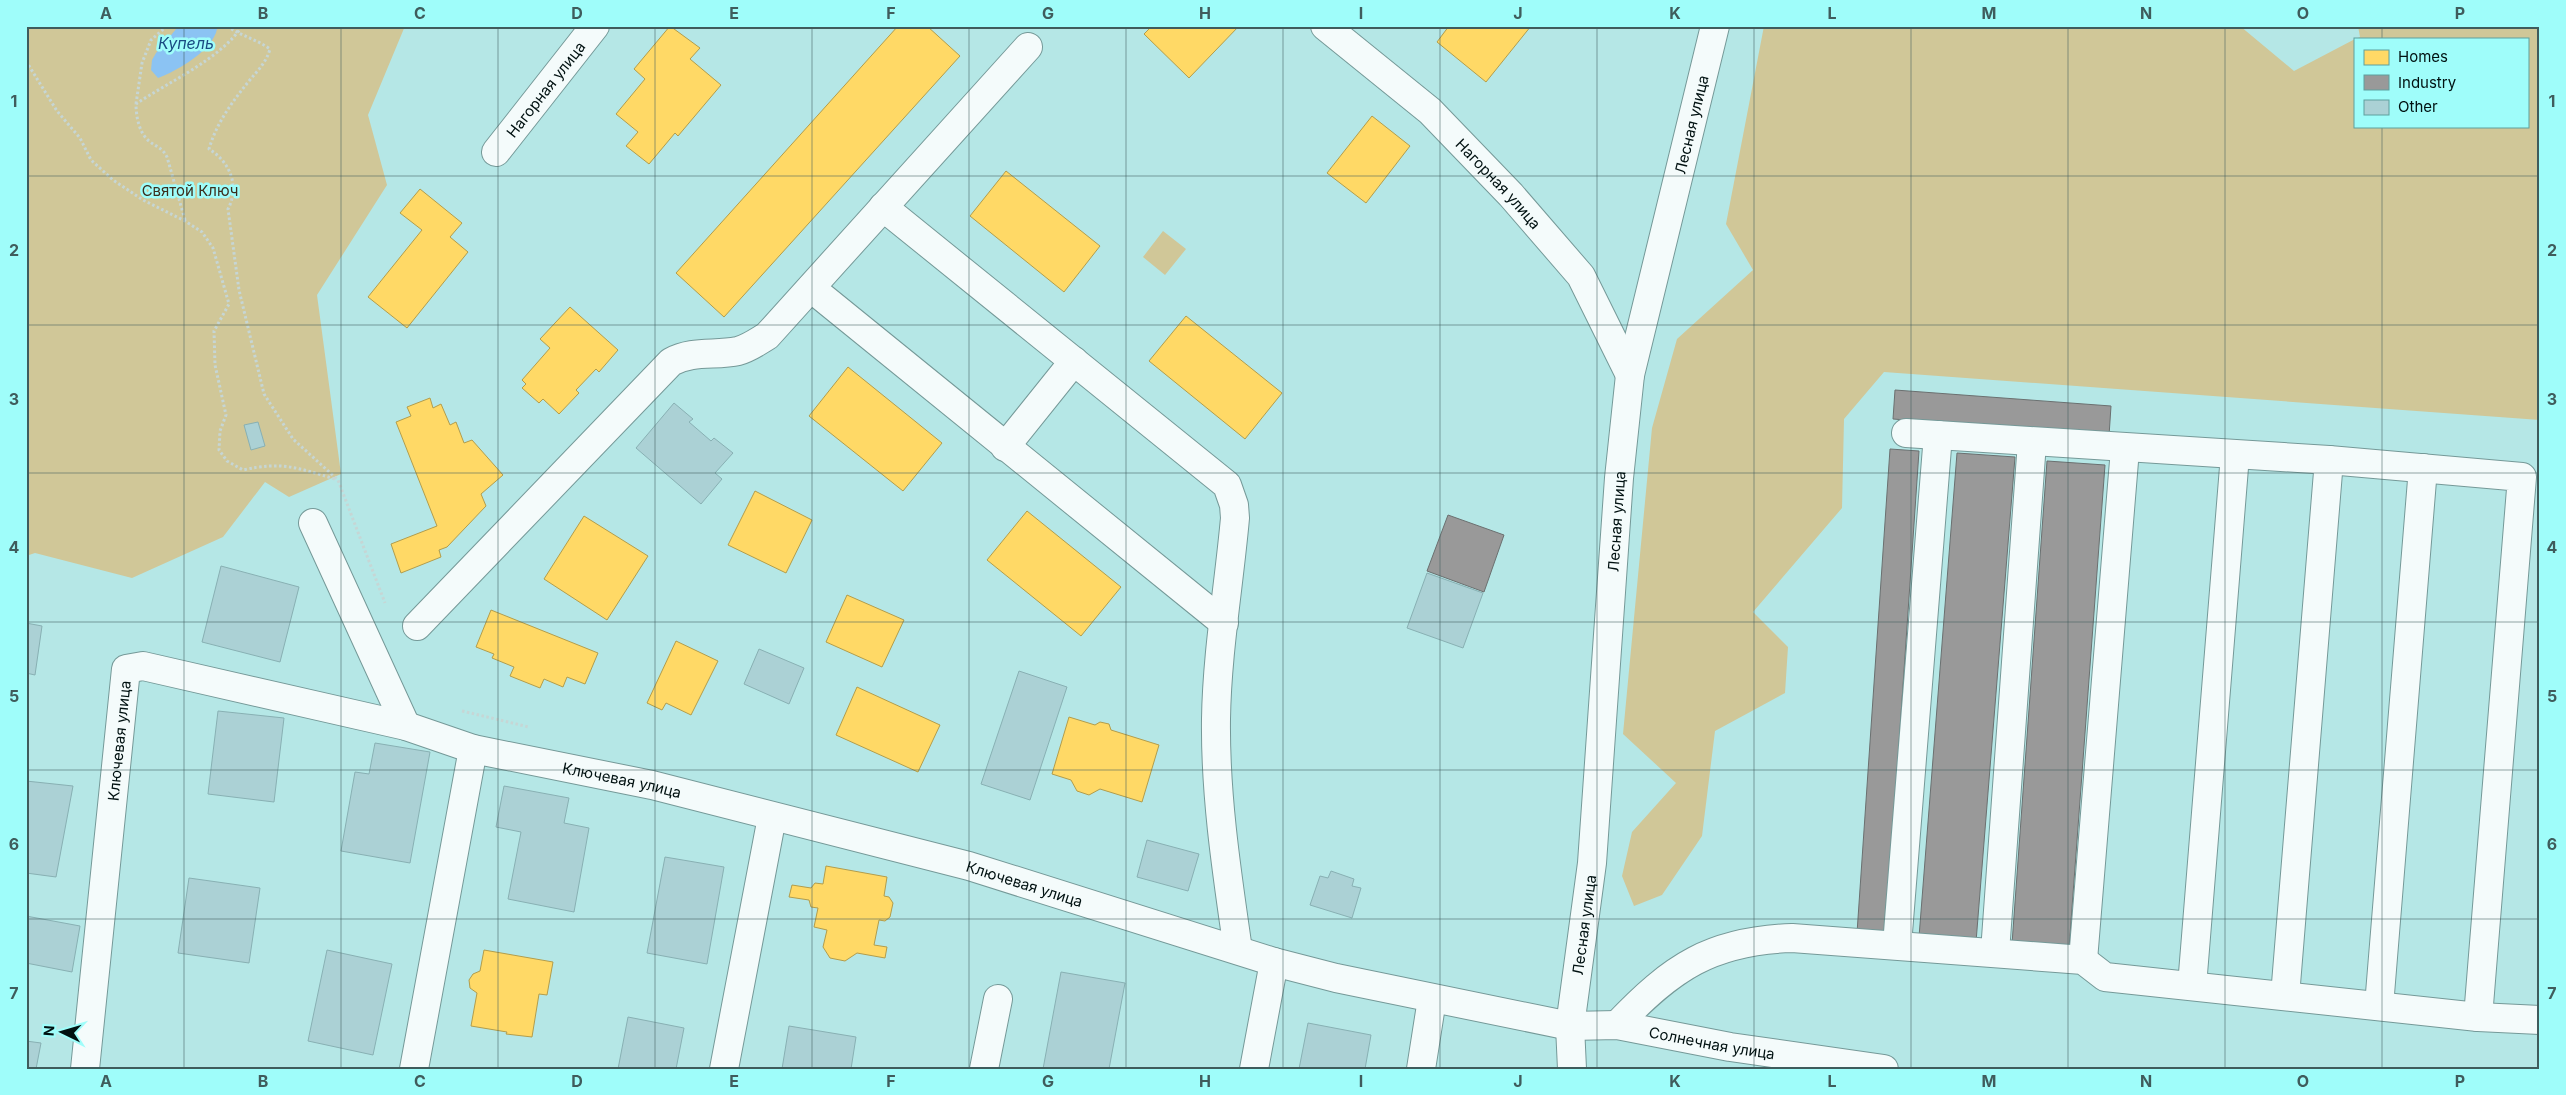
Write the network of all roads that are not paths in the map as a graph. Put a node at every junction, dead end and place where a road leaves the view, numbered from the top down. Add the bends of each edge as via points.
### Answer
1 (595, 26) edge
2 (1325, 26) edge
3 (1715, 26) edge
4 (1028, 47) dead end
5 (496, 152) dead end
6 (883, 207) junction
7 (811, 288) junction
8 (1074, 361) junction
9 (1630, 375) junction
10 (1906, 433) dead end
11 (1938, 435) junction
12 (2032, 442) junction
13 (1005, 446) junction
14 (2125, 449) junction
15 (2235, 455) junction
16 (2328, 460) junction
17 (2423, 468) junction
18 (313, 523) dead end
19 (1224, 623) junction
20 (417, 626) dead end
21 (406, 726) junction
22 (473, 749) junction
23 (772, 817) junction
24 (1897, 945) junction
25 (1238, 950) junction
26 (1995, 952) junction
27 (2083, 960) junction
28 (1274, 962) junction
29 (2192, 986) junction
30 (2285, 996) junction
31 (998, 999) dead end
32 (1432, 999) junction
33 (2379, 1006) junction
34 (2478, 1017) junction
35 (2540, 1020) edge
36 (1617, 1025) junction
37 (1570, 1026) junction
38 (85, 1069) edge
39 (414, 1069) edge
40 (724, 1069) edge
41 (984, 1069) edge
42 (1254, 1069) edge
43 (1421, 1069) edge
44 (1572, 1069) edge
45 (1884, 1069) edge

1 - 5 street, Нагорная улица
2 - 9 street, Нагорная улица via 1430,111 1511,195 1580,276
3 - 9 street, Лесная улица
4 - 6 street
6 - 7 street
6 - 8 street
7 - 13 street
7 - 20 street via 767,336 752,346 737,351 683,355 671,362
8 - 13 street
8 - 19 street via 1227,485 1235,518
9 - 37 street, Лесная улица via 1619,478 1592,863
10 - 11 street
11 - 12 street
11 - 24 street
12 - 14 street
12 - 26 street
13 - 19 street
14 - 15 street
14 - 27 street
15 - 16 street
15 - 29 street
16 - 17 street
16 - 30 street
17 - 33 street
17 - 34 street via 2522,477
18 - 21 street
19 - 25 street via 1217,682 1217,744
21 - 22 street, Ключевая улица
21 - 38 street, Ключевая улица via 143,666 126,670
22 - 23 street, Ключевая улица via 652,785
22 - 39 street
23 - 25 street, Ключевая улица via 969,866
23 - 40 street
24 - 26 street
24 - 36 street via 1792,938 1758,939 1729,946 1694,960 1647,993
25 - 28 street, Ключевая улица
26 - 27 street
27 - 29 street via 2105,977
28 - 32 street, Ключевая улица
28 - 42 street
29 - 30 street
30 - 33 street
31 - 41 street
32 - 37 street, Солнечная улица
32 - 43 street
33 - 34 street
34 - 35 street
36 - 37 street, Солнечная улица
36 - 45 street, Солнечная улица via 1730,1047
37 - 44 street, Лесная улица

